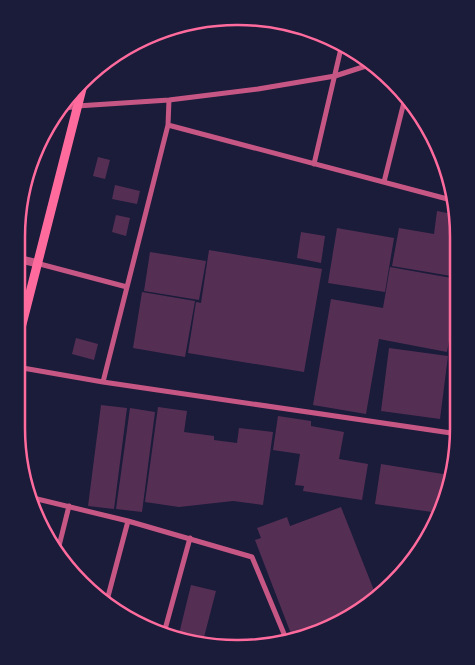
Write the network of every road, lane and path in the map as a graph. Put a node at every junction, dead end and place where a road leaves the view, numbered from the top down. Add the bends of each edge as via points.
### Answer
1 (340, 51) edge
2 (364, 67) edge
3 (335, 76) junction
4 (80, 95) edge
5 (169, 100) junction
6 (403, 105) edge
7 (77, 106) junction
8 (69, 107) edge
9 (168, 125) junction
10 (314, 164) junction
11 (384, 182) junction
12 (446, 198) edge
13 (25, 260) edge
14 (36, 263) junction
15 (127, 287) junction
16 (25, 310) edge
17 (25, 368) edge
18 (103, 382) junction
19 (450, 433) edge
20 (37, 499) edge
21 (69, 506) junction
22 (128, 521) junction
23 (190, 538) junction
24 (60, 544) edge
25 (108, 596) edge
26 (165, 628) edge
27 (284, 635) edge

1 - 3 street
2 - 3 street
3 - 5 street
3 - 10 street
4 - 7 main road
5 - 7 street
5 - 9 street
6 - 11 street
7 - 8 street
7 - 14 main road
9 - 10 street
9 - 15 street
10 - 11 street
11 - 12 street
13 - 14 street
14 - 15 street
14 - 16 main road
15 - 18 street
17 - 18 street
18 - 19 street
20 - 21 street
21 - 22 street
21 - 24 street
22 - 23 street
22 - 25 street
23 - 26 street
23 - 27 street via 252,557

